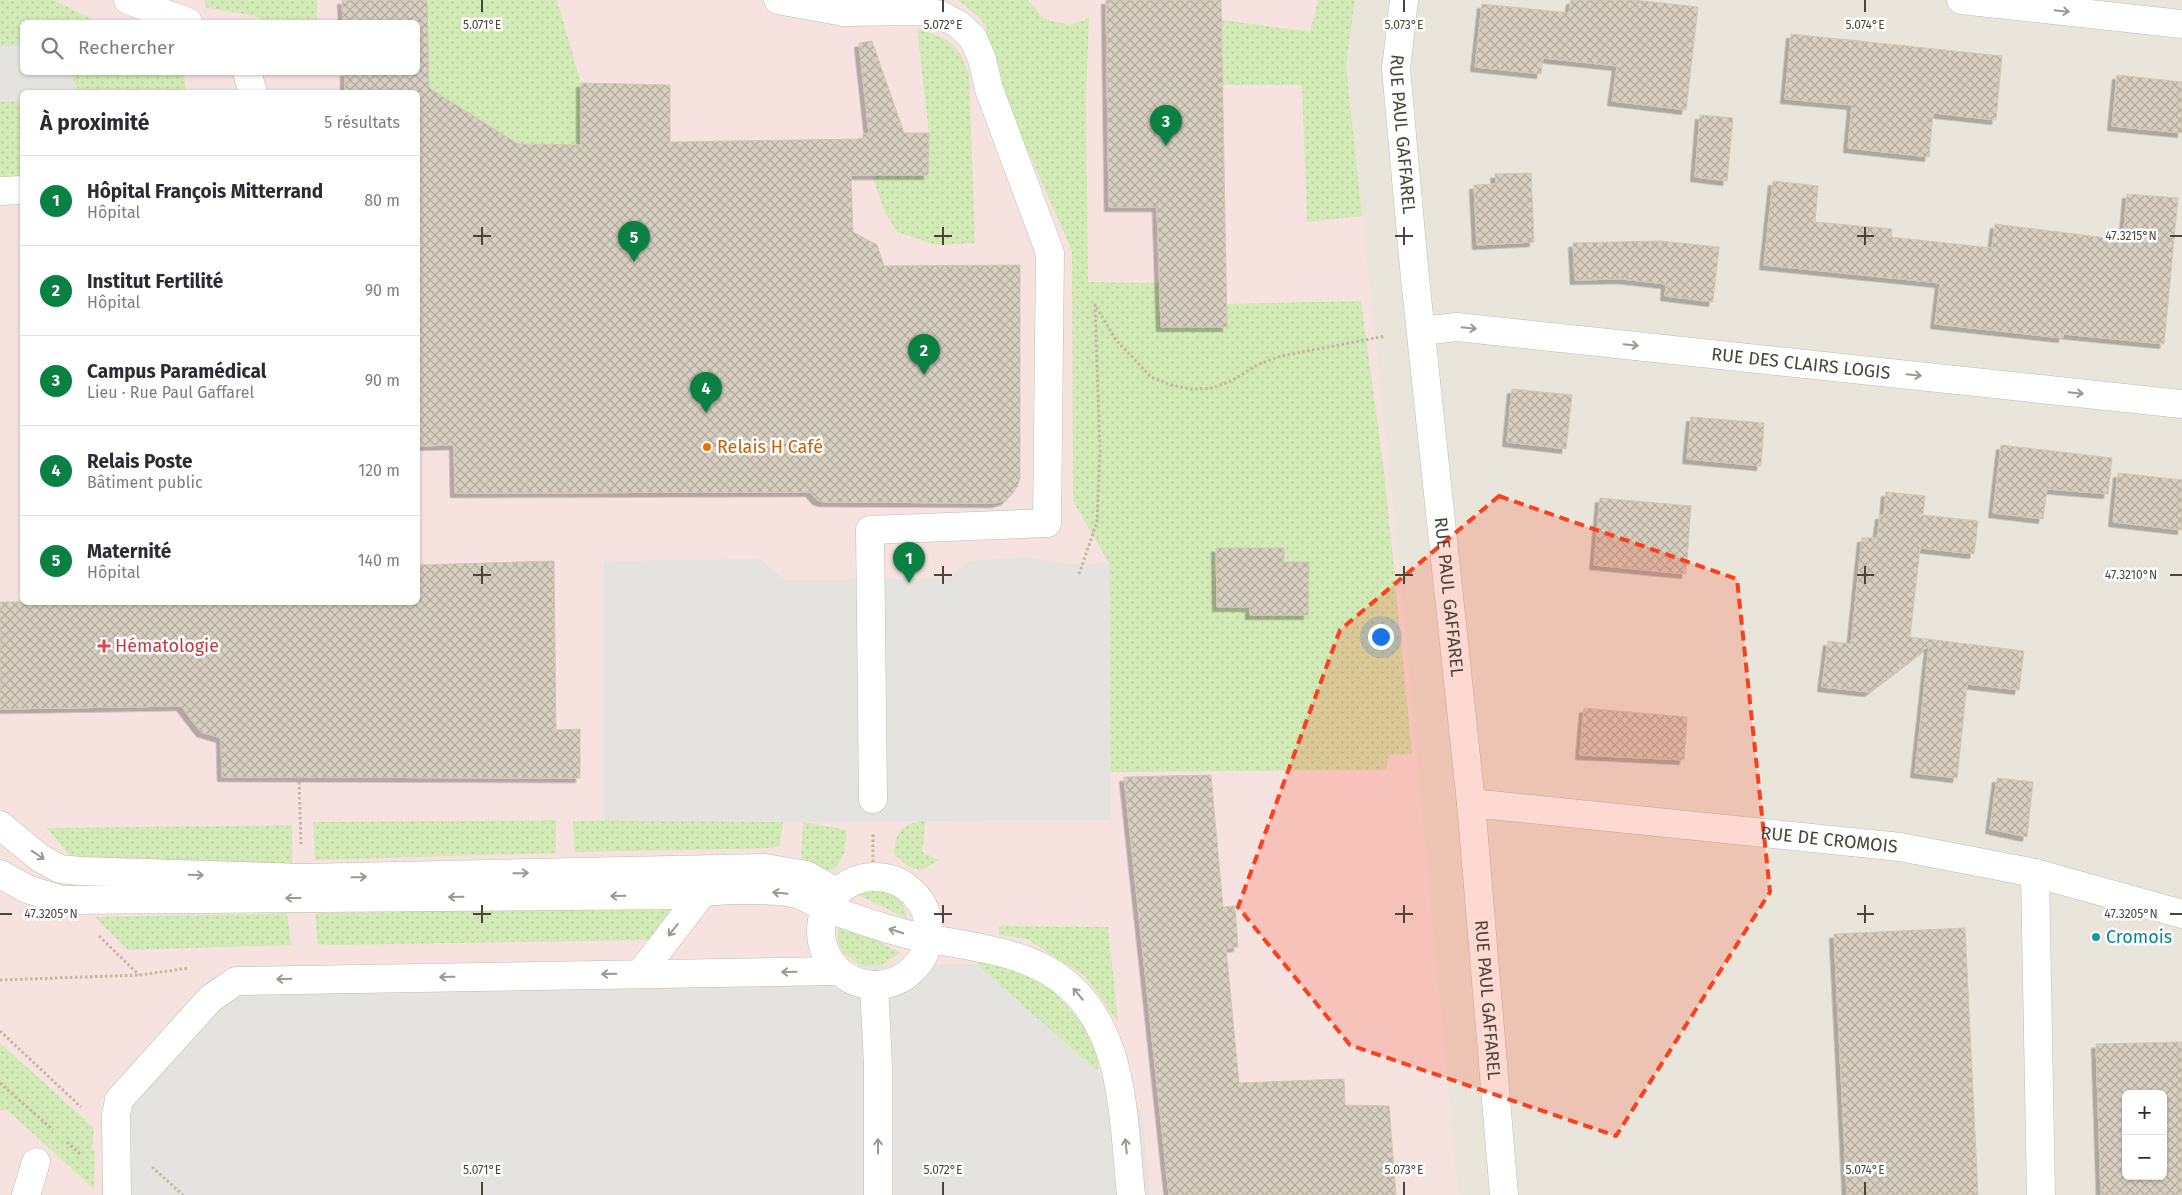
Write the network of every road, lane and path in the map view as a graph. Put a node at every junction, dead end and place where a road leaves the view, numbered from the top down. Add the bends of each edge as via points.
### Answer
1 (128, 0) edge
2 (778, 0) edge
3 (1404, 0) edge
4 (1961, 0) edge
5 (183, 20) edge
6 (2182, 24) edge
7 (248, 75) edge
8 (252, 90) edge
9 (20, 190) edge
10 (0, 191) edge
11 (1421, 331) junction
12 (2182, 404) edge
13 (1079, 574) dead end
14 (299, 777) dead end
15 (873, 799) joint
16 (1471, 803) junction
17 (0, 825) edge
18 (302, 844) dead end
19 (2035, 873) junction
20 (0, 874) edge
21 (873, 877) junction
22 (703, 892) junction
23 (831, 900) junction
24 (2182, 914) edge
25 (929, 937) junction
26 (192, 968) dead end
27 (838, 971) junction
28 (640, 974) junction
29 (0, 980) edge
30 (874, 985) junction
31 (36, 1162) dead end
32 (26, 1195) edge
33 (117, 1195) edge
34 (878, 1195) edge
35 (1131, 1195) edge
36 (1504, 1195) edge
37 (2041, 1195) edge

1 - 5 street
2 - 15 street via 844,12 921,11 941,15 958,24 973,38 982,59 989,89 1050,253 1047,523 870,530
3 - 11 street, RUE PAUL GAFFAREL via 1396,69
4 -> 6 street
7 - 8 street
9 - 10 street
11 -> 12 street, RUE DES CLAIRS LOGIS via 1457,327
11 - 13 path via 1281,356 1257,365 1233,380 1191,389 1152,377 1116,340 1095,305 1100,451 1097,522
11 - 16 street, RUE PAUL GAFFAREL
14 - 18 path
15 - 21 path
16 - 19 street, RUE DE CROMOIS via 1900,847
16 - 36 street, RUE PAUL GAFFAREL
17 -> 23 street via 40,858 60,868 80,871 303,878 765,868 806,875
19 - 24 street, RUE DE CROMOIS
19 - 37 street
22 -> 20 street via 691,895 62,900 27,889
21 - 23 street via 853,881
21 - 25 street via 890,879 906,886 918,898 930,926
23 -> 22 street via 764,891
22 -> 28 street
25 -> 23 street via 908,935
23 - 27 street via 821,924 821,941 827,957
25 - 30 street via 924,955 910,972 890,983
35 -> 25 street via 1117,1077 1098,1021 1085,1002 1073,988 1039,964 1007,953
26 - 29 path via 140,975
27 -> 28 street
27 - 30 street via 861,984
28 -> 33 street via 236,981 210,1000 119,1100 116,1115
34 -> 30 street
31 - 32 street

